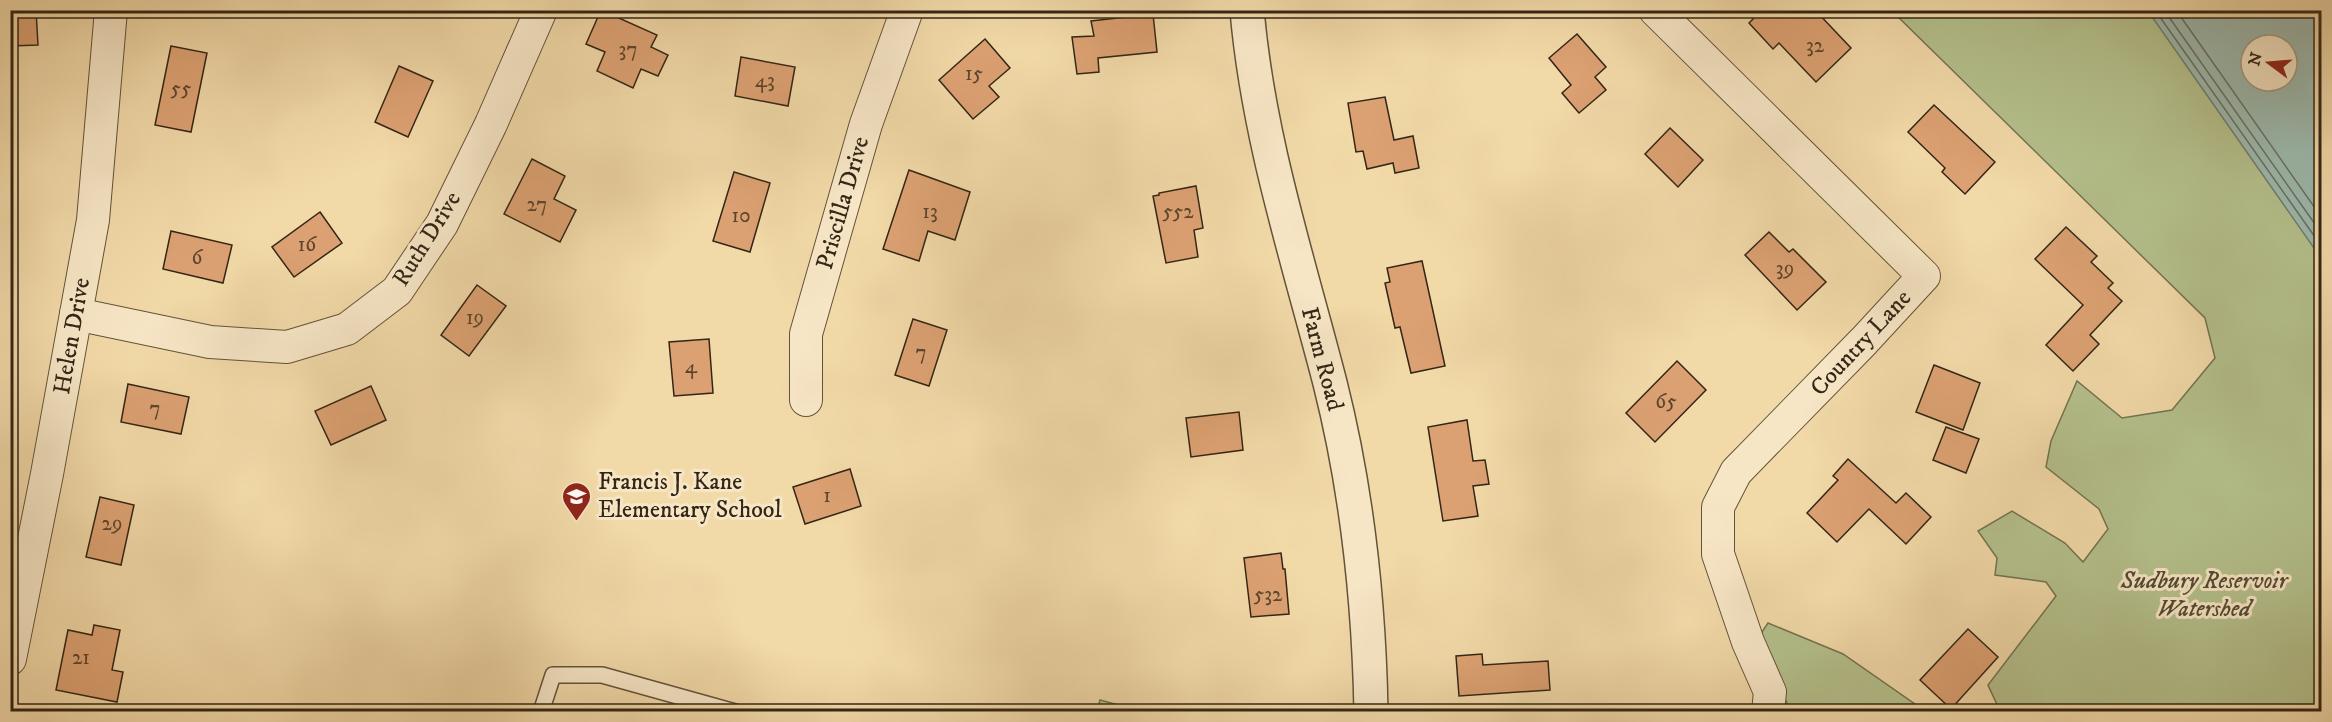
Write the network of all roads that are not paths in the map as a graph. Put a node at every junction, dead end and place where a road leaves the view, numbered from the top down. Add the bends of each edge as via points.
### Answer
1 (111, 10) edge
2 (541, 10) edge
3 (907, 10) edge
4 (1247, 10) edge
5 (1655, 10) edge
6 (76, 314) junction
7 (807, 400) dead end
8 (10, 659) edge
9 (541, 711) edge
10 (735, 711) edge
11 (1371, 711) edge
12 (1768, 711) edge

1 - 6 street, Helen Drive via 93,220
2 - 6 street, Ruth Drive via 442,224 397,291 347,329 287,347 210,342
3 - 7 street, Priscilla Drive via 866,124 806,334
4 - 11 street, Farm Road via 1262,120 1345,450 1365,584
5 - 12 street, Country Lane via 1924,276 1736,472 1718,507 1718,554 1770,692
6 - 8 street, Helen Drive
9 - 10 lane via 553,675 602,675

